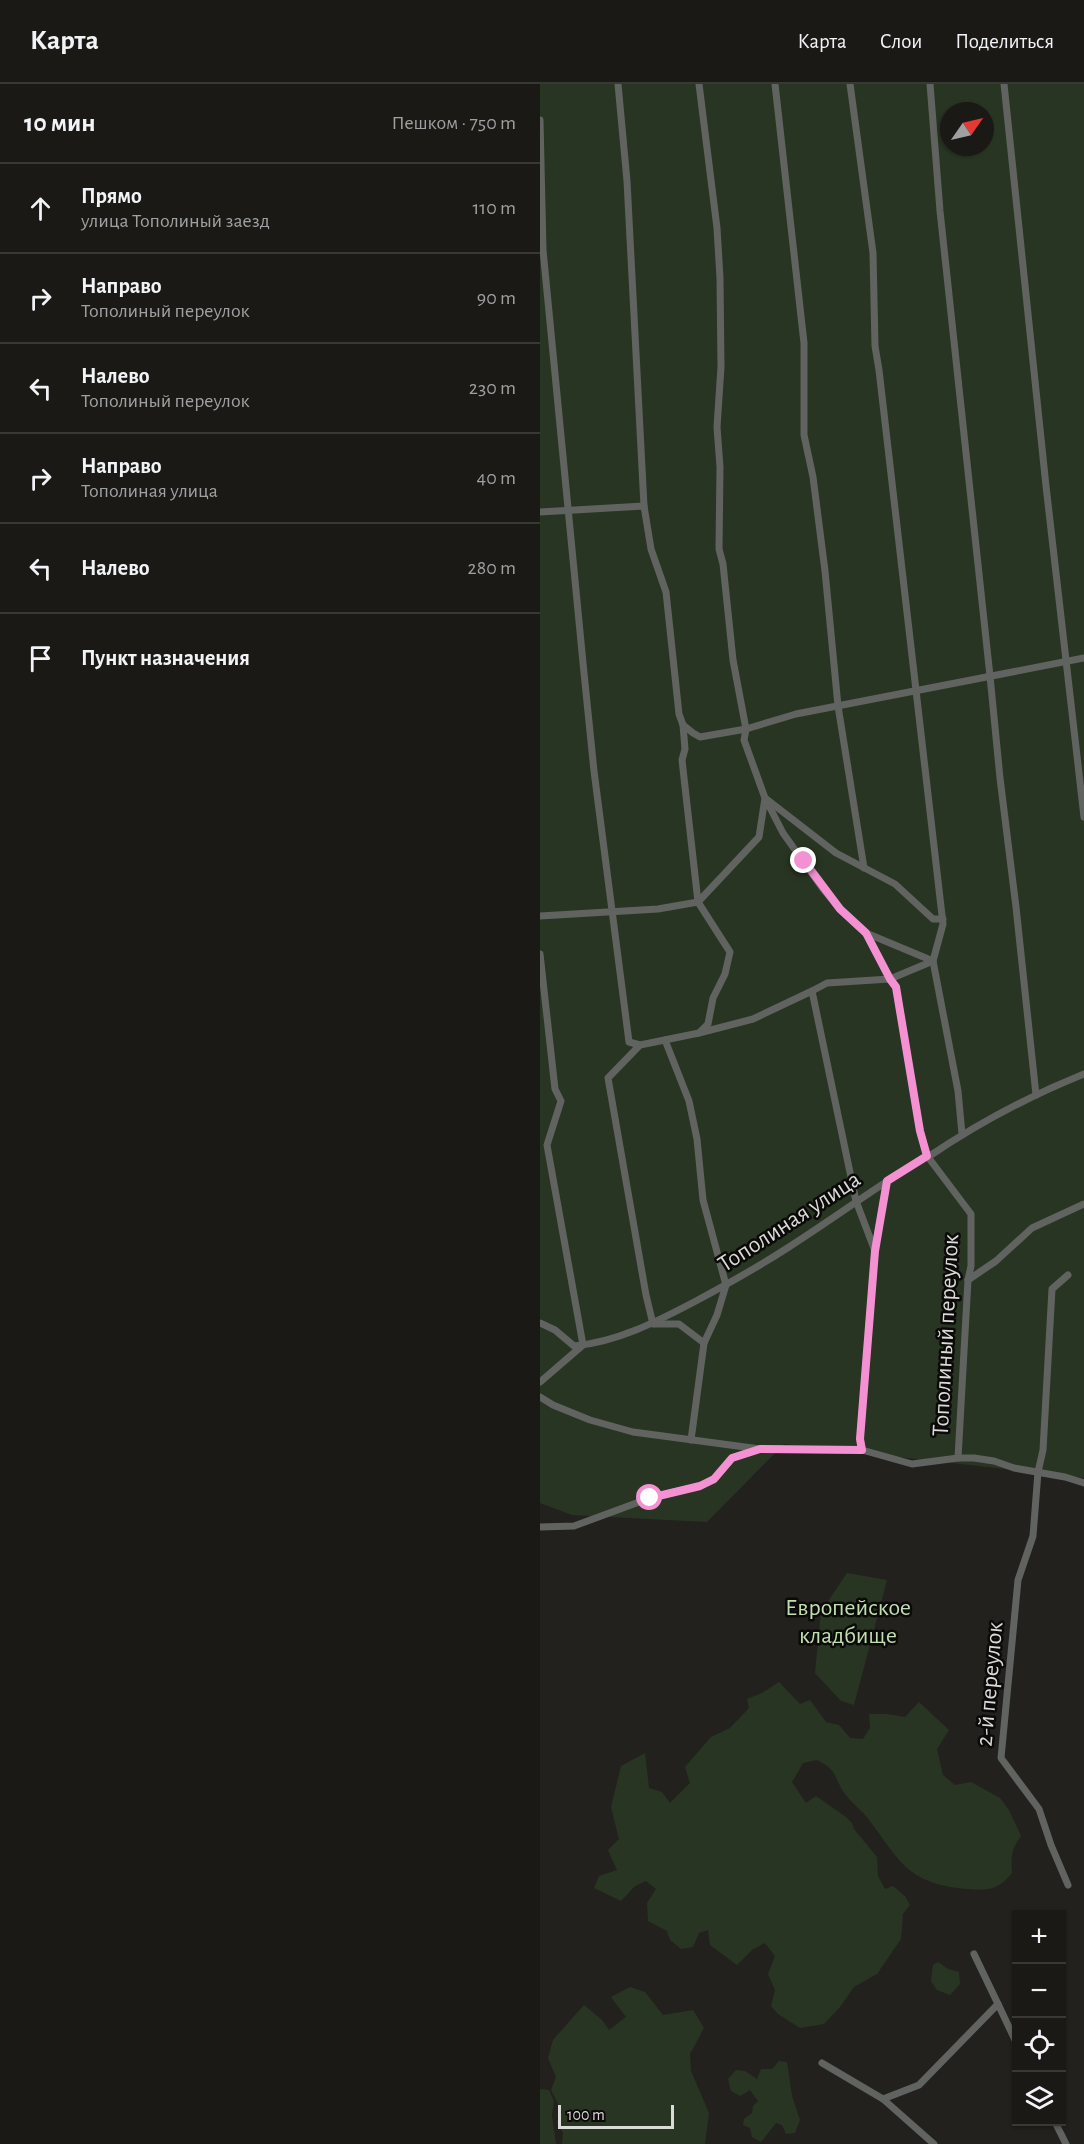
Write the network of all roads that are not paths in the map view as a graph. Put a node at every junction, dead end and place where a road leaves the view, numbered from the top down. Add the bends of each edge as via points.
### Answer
1 (618, 84) edge
2 (699, 84) edge
3 (775, 84) edge
4 (850, 84) edge
5 (930, 84) edge
6 (1004, 84) edge
7 (540, 120) edge
8 (644, 506) junction
9 (569, 510) junction
10 (540, 512) edge
11 (1084, 658) edge
12 (1065, 661) junction
13 (990, 676) junction
14 (915, 691) junction
15 (838, 706) junction
16 (683, 725) junction
17 (746, 729) junction
18 (700, 737) junction
19 (685, 749) junction
20 (765, 798) junction
21 (1084, 817) edge
22 (864, 868) junction
23 (698, 902) junction
24 (612, 910) junction
25 (540, 916) edge
26 (943, 919) junction
27 (866, 933) junction
28 (540, 954) edge
29 (933, 961) junction
30 (890, 979) junction
31 (812, 991) junction
32 (699, 1033) junction
33 (665, 1040) junction
34 (640, 1045) junction
35 (1084, 1074) edge
36 (1036, 1095) junction
37 (962, 1134) junction
38 (928, 1156) junction
39 (887, 1181) junction
40 (856, 1202) junction
41 (1084, 1204) edge
42 (875, 1251) junction
43 (1068, 1275) dead end
44 (968, 1280) junction
45 (726, 1285) junction
46 (540, 1323) edge
47 (653, 1324) junction
48 (704, 1343) junction
49 (583, 1345) junction
50 (540, 1382) edge
51 (540, 1397) edge
52 (691, 1440) junction
53 (760, 1449) junction
54 (862, 1450) junction
55 (958, 1458) junction
56 (1038, 1472) junction
57 (1084, 1483) edge
58 (540, 1527) edge
59 (1068, 1885) dead end
60 (974, 1954) dead end
61 (998, 2004) junction
62 (1012, 2032) edge
63 (822, 2063) dead end
64 (883, 2099) junction
65 (1057, 2126) edge
66 (934, 2144) edge
67 (1066, 2144) edge

1 - 8 street via 627,181
2 - 17 street via 720,278 719,549
3 - 15 street via 804,343 804,435 822,548
4 - 14 street via 873,253 875,346
5 - 13 street
6 - 12 street
7 - 9 street via 543,250
8 - 9 street
8 - 16 street via 651,549 666,592
9 - 10 street
9 - 24 street via 594,771
11 - 12 street
12 - 13 street
12 - 21 street
13 - 14 street
13 - 36 street
14 - 15 street
14 - 26 street
15 - 17 street
15 - 22 street
16 - 18 street
16 - 19 street
17 - 18 street
17 - 20 street via 744,740
18 - 19 street
19 - 23 street via 682,760
20 - 22 street via 837,853
20 - 23 street via 759,837
20 - 27 street via 783,833 823,889
22 - 26 street via 896,884 933,919
23 - 24 street via 658,909
23 - 32 street via 730,952 708,1024
24 - 25 street
24 - 34 street via 629,1042
26 - 29 street
27 - 29 street
27 - 30 street
28 - 49 street via 555,1089 561,1101 547,1146
29 - 30 street
29 - 37 street via 958,1091
30 - 31 street via 827,983
30 - 38 street via 896,987 920,1131
31 - 32 street via 753,1019
31 - 40 street
32 - 33 street
33 - 34 street
33 - 45 street via 689,1101 703,1200
34 - 47 street via 608,1078
35 - 36 street, Тополиная улица
36 - 37 street, Тополиная улица
37 - 38 street, Тополиная улица
38 - 39 street, Тополиная улица
38 - 44 street, Тополиный переулок via 970,1214
39 - 40 street, Тополиная улица
39 - 42 street
40 - 42 street
40 - 45 street, Тополиная улица
41 - 44 street via 1032,1228 996,1262
42 - 54 street
43 - 56 street, 2-й переулок via 1052,1289
44 - 55 street, Тополиный переулок
45 - 47 street, Тополиная улица
45 - 48 street
46 - 49 street via 574,1346
47 - 48 street via 679,1324
47 - 49 street, Тополиная улица via 614,1339
48 - 52 street
49 - 50 street
51 - 52 street via 590,1420 633,1432
52 - 53 street
53 - 54 street
53 - 58 street via 732,1458 714,1479 700,1486 650,1498 574,1526
54 - 55 street via 912,1464
55 - 56 street via 994,1461
56 - 57 street
56 - 59 street, 2-й переулок via 1033,1536 1018,1580 1001,1758 1039,1809
60 - 61 street
61 - 62 street
61 - 64 street via 920,2085
63 - 64 street
64 - 66 street
65 - 67 street

